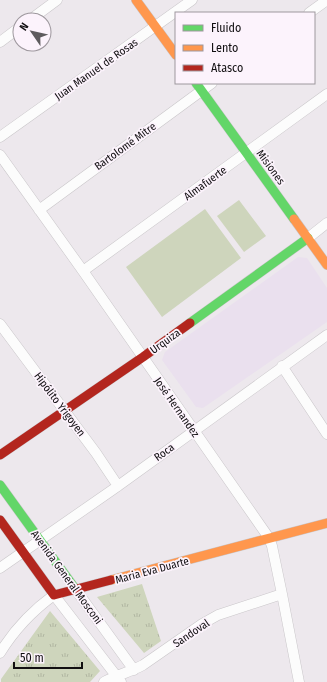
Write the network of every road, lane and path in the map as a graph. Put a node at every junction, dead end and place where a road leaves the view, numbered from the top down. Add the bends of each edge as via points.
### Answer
1 (57, 0) edge
2 (136, 0) edge
3 (192, 0) edge
4 (327, 0) edge
5 (41, 12) edge
6 (175, 12) edge
7 (176, 12) edge
8 (310, 12) edge
9 (155, 27) junction
10 (12, 33) edge
11 (0, 42) edge
12 (175, 55) edge
13 (209, 84) edge
14 (199, 87) edge
15 (327, 94) edge
16 (0, 136) edge
17 (247, 153) junction
18 (0, 155) edge
19 (38, 210) junction
20 (327, 223) edge
21 (308, 238) junction
22 (327, 265) edge
23 (83, 270) junction
24 (0, 324) edge
25 (327, 335) edge
26 (143, 357) junction
27 (282, 366) junction
28 (64, 410) junction
29 (194, 430) junction
30 (327, 434) edge
31 (0, 455) edge
32 (0, 485) edge
33 (118, 486) junction
34 (0, 520) edge
35 (327, 523) edge
36 (269, 538) junction
37 (40, 540) junction
38 (23, 552) junction
39 (0, 568) edge
40 (76, 590) junction
41 (282, 594) junction
42 (54, 595) junction
43 (0, 653) edge
44 (134, 670) junction
45 (118, 679) edge
46 (104, 682) edge
47 (299, 682) edge

1 - 5 street
2 - 9 street
3 - 7 street, Juan Manuel de Rosas
4 - 8 street
6 - 9 street, Juan Manuel de Rosas
9 - 12 street
9 - 16 street, Juan Manuel de Rosas
10 - 11 street
13 - 14 street, Bartolomé Mitre
14 - 17 street, Misiones
14 - 19 street, Bartolomé Mitre
15 - 17 street, Almafuerte
17 - 21 street, Misiones
17 - 23 street, Almafuerte
18 - 19 street, José Hernandez
19 - 23 street, José Hernandez
20 - 21 street, Urquiza
21 - 22 street, Misiones
21 - 26 street, Urquiza
23 - 26 street, José Hernandez
24 - 28 street, Hipólito Yrigoyen
25 - 27 street, Roca
26 - 28 street, Urquiza
26 - 29 street, José Hernandez
27 - 29 street, Roca
27 - 30 street
28 - 31 street, Urquiza
28 - 33 street, Hipólito Yrigoyen
29 - 33 street, Roca
29 - 36 street, José Hernandez
32 - 37 street, Avenida General Mosconi
33 - 37 street, Roca
34 - 38 street, Avenida General Mosconi
35 - 36 street, Maria Eva Duarte
36 - 40 street, Maria Eva Duarte
36 - 41 street, José Hernandez
37 - 38 street, Roca
37 - 40 street, Avenida General Mosconi
38 - 39 street, Roca
38 - 42 street, Avenida General Mosconi
40 - 42 street, Maria Eva Duarte
40 - 44 street, Avenida General Mosconi
41 - 44 street, Sandoval via 218,615
41 - 47 street, José Hernandez
42 - 43 street, Maria Eva Duarte via 20,624
42 - 45 street, Avenida General Mosconi
44 - 45 street, Sandoval
45 - 46 street, Sandoval

